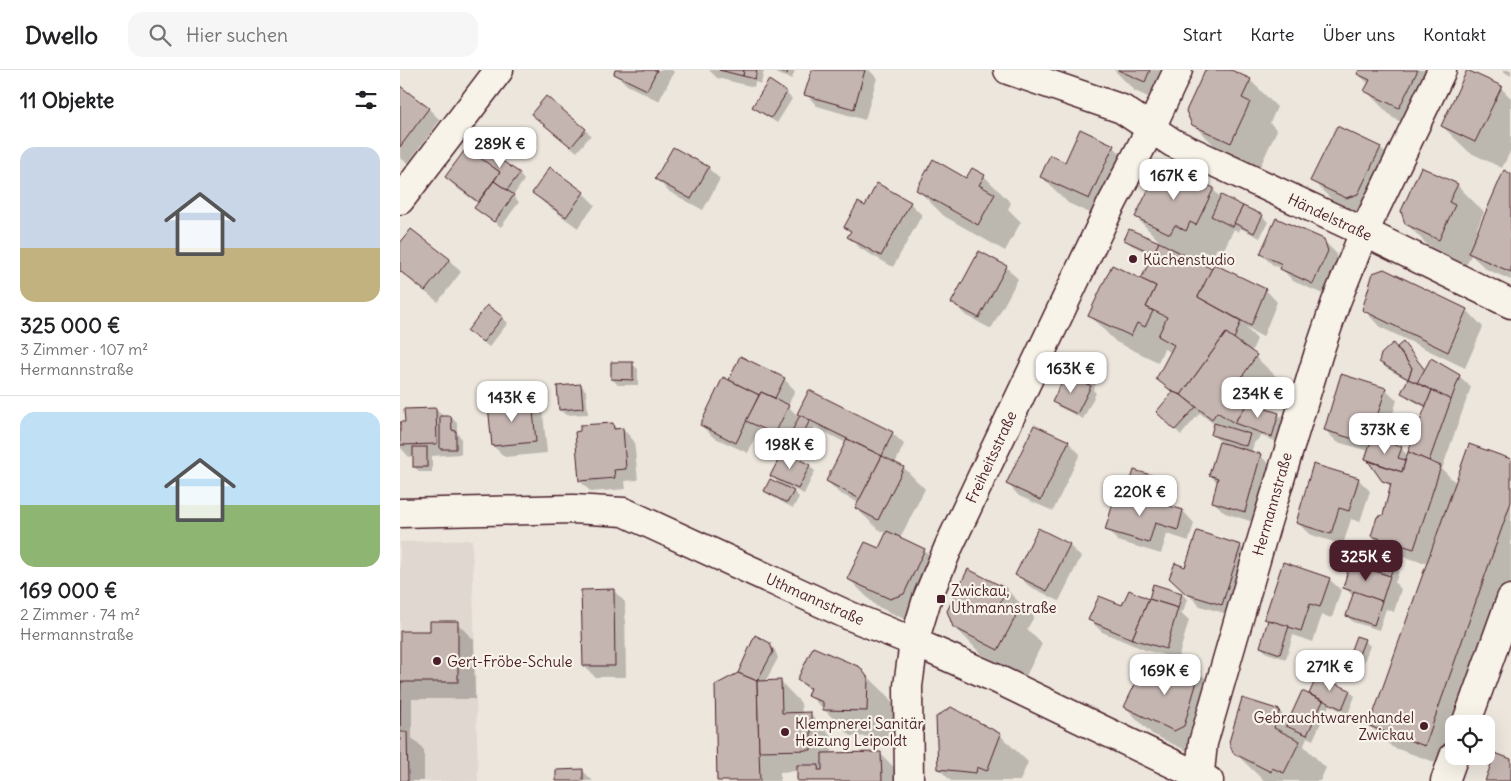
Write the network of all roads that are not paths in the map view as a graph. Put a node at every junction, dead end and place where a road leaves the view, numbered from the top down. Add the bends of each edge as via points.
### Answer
1 (499, 70) edge
2 (1008, 70) edge
3 (1178, 70) edge
4 (1442, 70) edge
5 (1151, 128) junction
6 (400, 200) edge
7 (1364, 232) junction
8 (1511, 304) edge
9 (400, 513) edge
10 (1511, 599) edge
11 (914, 642) junction
12 (1469, 715) edge
13 (1451, 765) edge
14 (1202, 779) edge
15 (909, 781) edge
16 (1445, 781) edge

1 - 6 street
2 - 5 street, Händelstraße via 1122,109
3 - 5 street, Freiheitsstraße
4 - 7 street, Hermannstraße
5 - 7 street, Händelstraße via 1173,143
5 - 11 street, Freiheitsstraße via 1108,211 946,552
7 - 8 street, Händelstraße
7 - 14 street, Hermannstraße via 1336,302 1289,447 1203,743
9 - 11 street, Uthmannstraße via 572,509 624,512
10 - 12 street
11 - 14 street, Uthmannstraße via 1004,682
11 - 15 street, Freiheitsstraße via 908,686
13 - 16 street

